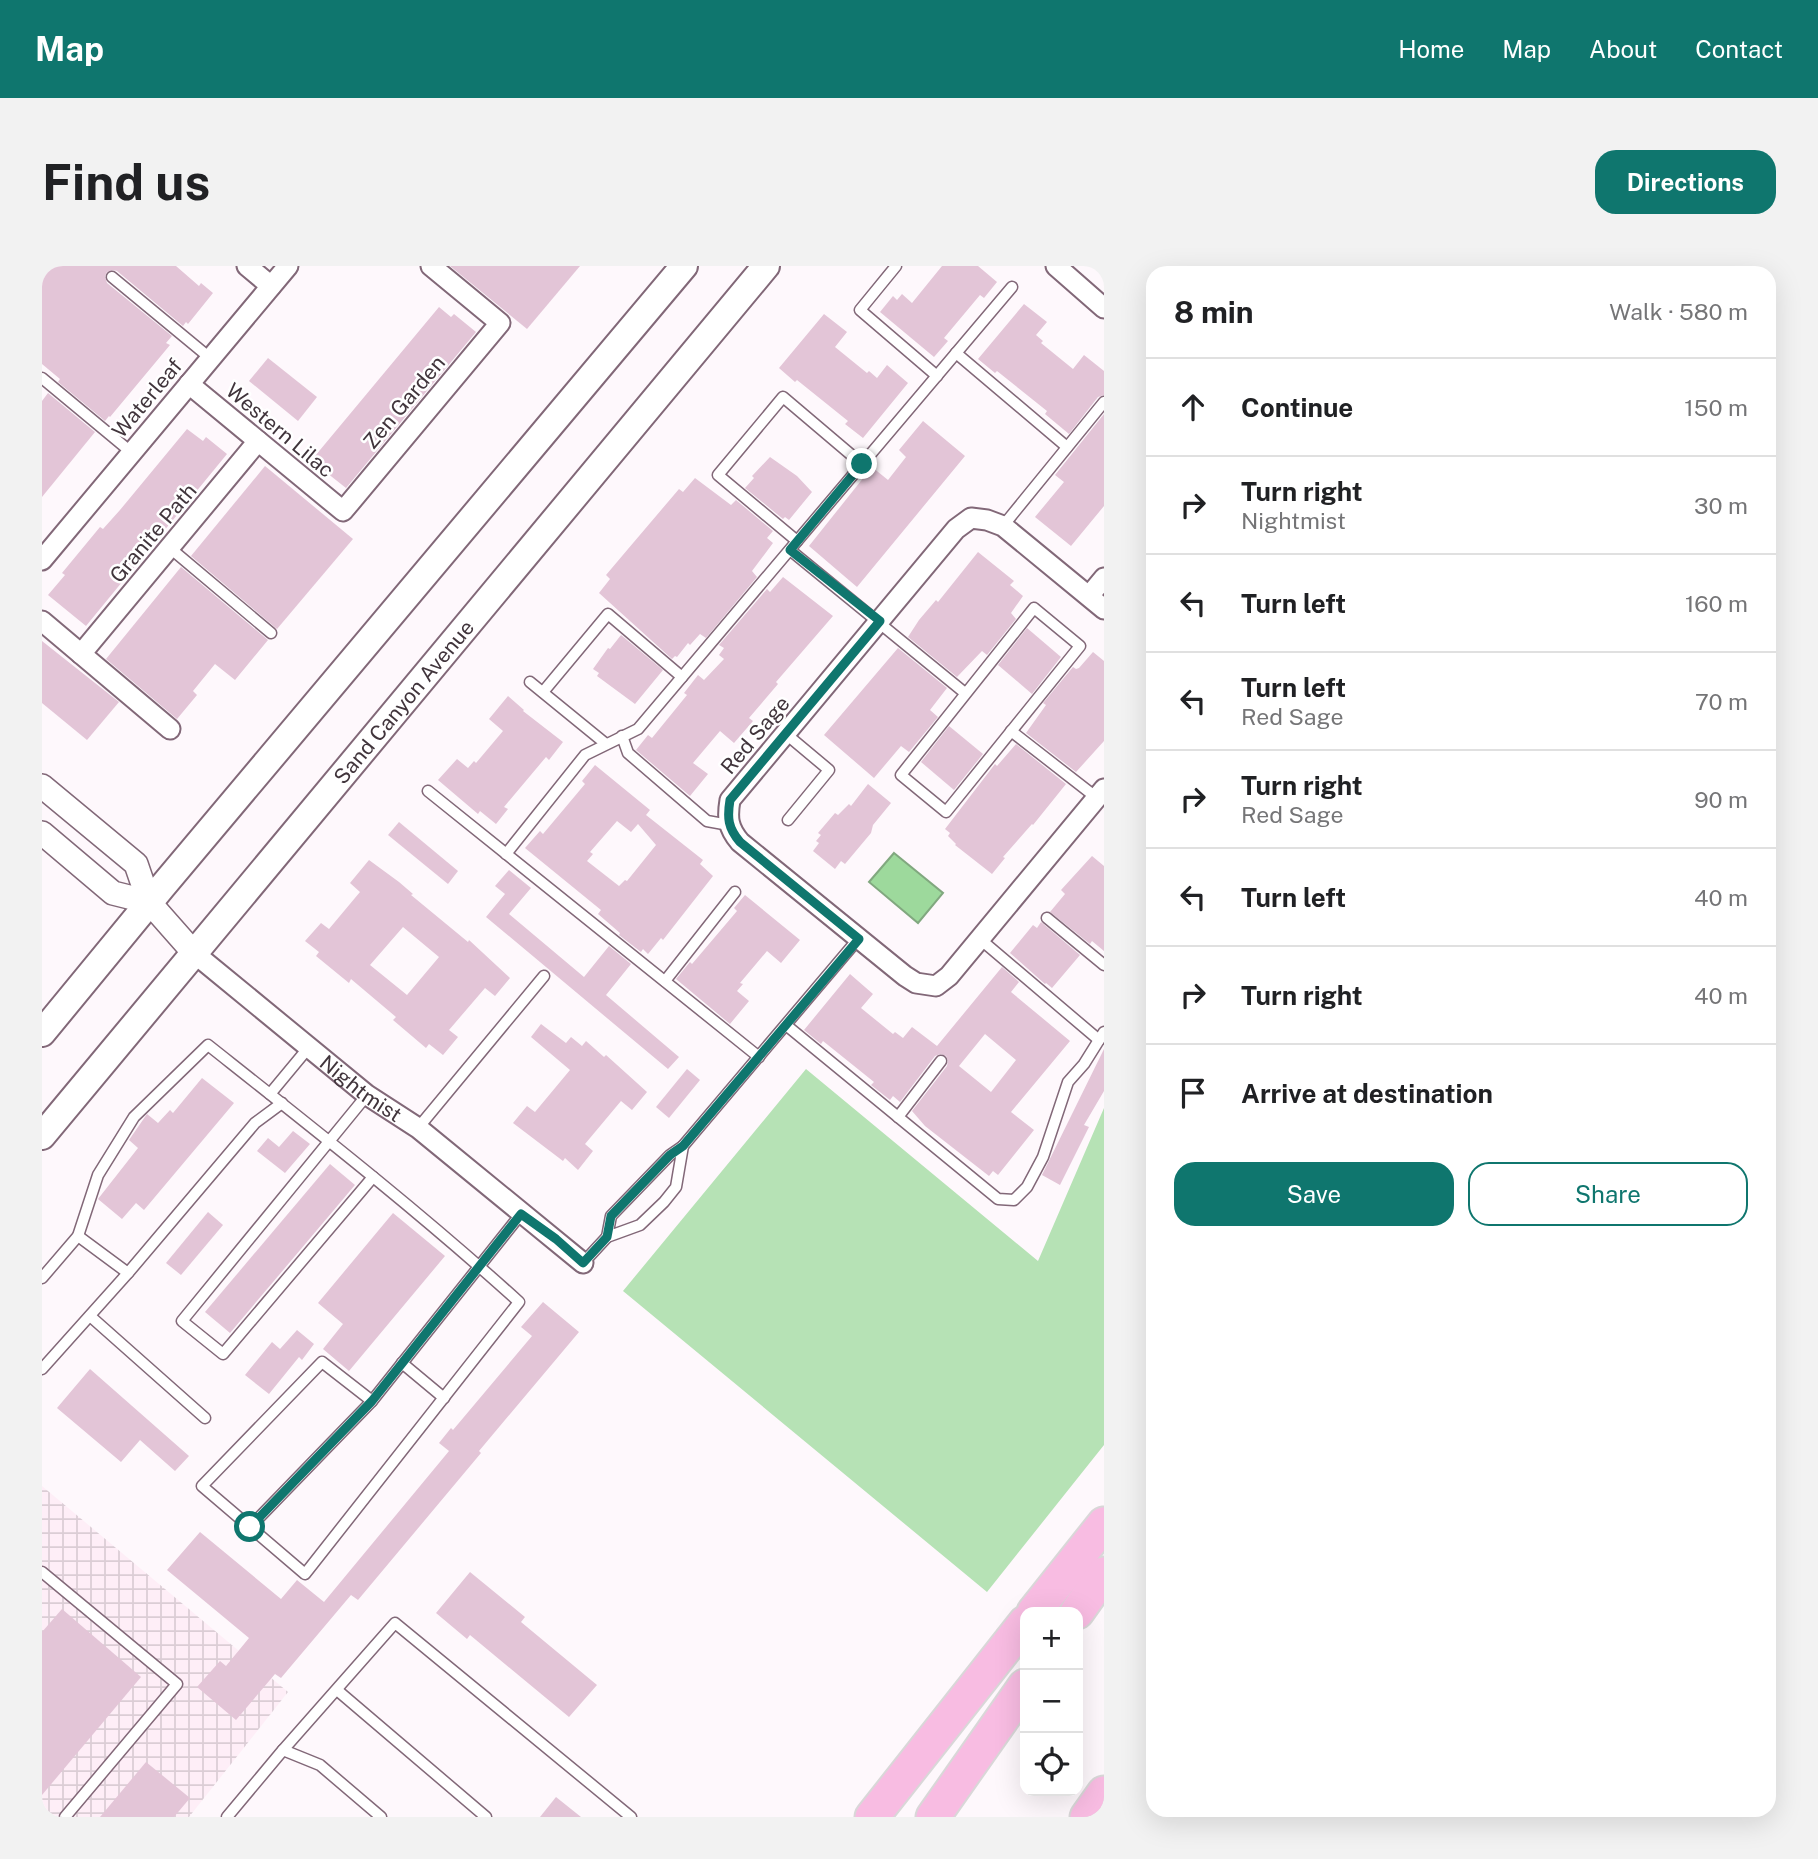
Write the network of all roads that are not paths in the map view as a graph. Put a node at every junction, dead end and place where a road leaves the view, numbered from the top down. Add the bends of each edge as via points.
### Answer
1 (247, 266) edge
2 (288, 266) edge
3 (431, 266) edge
4 (684, 266) edge
5 (766, 266) edge
6 (896, 266) edge
7 (1056, 266) edge
8 (112, 277) dead end
9 (271, 286) junction
10 (1012, 287) dead end
11 (1104, 308) edge
12 (956, 353) junction
13 (210, 359) junction
14 (937, 376) junction
15 (42, 378) edge
16 (189, 384) junction
17 (1104, 402) edge
18 (258, 441) junction
19 (1068, 447) junction
20 (131, 452) junction
21 (862, 464) junction
22 (342, 511) joint
23 (1003, 526) junction
24 (797, 541) junction
25 (170, 548) junction
26 (48, 549) edge
27 (790, 550) junction
28 (1104, 578) edge
29 (1096, 603) edge
30 (42, 621) edge
31 (880, 621) junction
32 (271, 634) dead end
33 (81, 653) junction
34 (682, 677) junction
35 (530, 682) dead end
36 (543, 692) junction
37 (965, 693) junction
38 (170, 729) dead end
39 (1011, 731) junction
40 (786, 734) junction
41 (622, 736) junction
42 (606, 744) junction
43 (42, 786) edge
44 (428, 791) dead end
45 (1100, 793) edge
46 (788, 820) dead end
47 (729, 825) junction
48 (42, 832) edge
49 (506, 854) junction
50 (736, 892) dead end
51 (149, 902) junction
52 (1047, 918) dead end
53 (859, 939) junction
54 (980, 939) junction
55 (194, 953) junction
56 (1104, 965) edge
57 (544, 976) dead end
58 (665, 981) junction
59 (786, 1025) junction
60 (42, 1033) edge
61 (1102, 1036) edge
62 (309, 1047) junction
63 (759, 1057) junction
64 (941, 1061) dead end
65 (270, 1094) junction
66 (367, 1095) junction
67 (282, 1103) junction
68 (898, 1116) junction
69 (418, 1128) junction
70 (42, 1136) edge
71 (330, 1141) junction
72 (683, 1146) junction
73 (373, 1177) junction
74 (521, 1214) junction
75 (78, 1236) junction
76 (607, 1237) junction
77 (583, 1263) joint
78 (479, 1266) junction
79 (128, 1273) junction
80 (42, 1278) edge
81 (90, 1316) junction
82 (402, 1363) junction
83 (42, 1369) edge
84 (444, 1398) junction
85 (372, 1401) junction
86 (205, 1418) dead end
87 (1104, 1524) edge
88 (250, 1527) junction
89 (42, 1572) edge
90 (1104, 1574) edge
91 (1038, 1607) edge
92 (1081, 1607) edge
93 (1020, 1629) edge
94 (337, 1690) junction
95 (1020, 1693) edge
96 (283, 1750) junction
97 (1104, 1793) edge
98 (65, 1817) edge
99 (227, 1817) edge
100 (382, 1817) edge
101 (486, 1817) edge
102 (631, 1817) edge
103 (872, 1817) edge
104 (933, 1817) edge
105 (1087, 1817) edge

1 - 9 street
2 - 9 street, Waterleaf
3 - 22 street, Zen Garden via 499,323
4 - 51 main road
5 - 55 main road, Sand Canyon Avenue
6 - 14 lane via 860,310
7 - 11 street
8 - 13 lane
9 - 13 street, Waterleaf
10 - 12 lane
12 - 14 lane
12 - 19 lane
13 - 16 street, Waterleaf
14 - 21 lane
15 - 20 lane
16 - 18 street, Western Lilac
16 - 20 street, Waterleaf
17 - 19 lane
18 - 22 street, Western Lilac
18 - 25 street, Granite Path
19 - 23 lane
20 - 26 street, Waterleaf
21 - 24 lane
21 - 24 lane via 783,397 718,475
23 - 29 street, Red Sage
23 - 31 street, Red Sage via 971,518 956,529
24 - 27 lane
25 - 32 lane
25 - 33 street, Granite Path
27 - 31 lane
27 - 34 lane
28 - 29 street, Red Sage
30 - 33 street
31 - 37 lane
31 - 40 street, Red Sage
33 - 38 street
34 - 36 lane via 608,614
34 - 41 lane via 638,729
35 - 36 lane
36 - 42 lane
37 - 39 lane via 901,775 946,812
37 - 39 lane via 1034,608 1080,646
39 - 45 lane
40 - 46 lane via 829,770
40 - 47 street, Red Sage via 730,800
41 - 42 lane
41 - 47 lane via 628,753 707,821
42 - 49 lane via 585,755
43 - 51 street, Nightmist via 136,864
44 - 49 lane
45 - 54 street
47 - 53 street via 740,842
48 - 51 street via 113,893
49 - 58 lane
50 - 58 lane
51 - 55 street, Nightmist
51 - 60 main road
52 - 56 lane
53 - 54 street via 916,984 936,986
53 - 59 lane
54 - 61 lane
55 - 62 street, Nightmist
55 - 70 main road, Sand Canyon Avenue
57 - 69 lane
58 - 63 lane
59 - 63 lane
59 - 68 lane
61 - 68 lane via 1068,1083 1043,1157 1027,1187 1014,1200 998,1199
62 - 65 lane
62 - 66 street, Nightmist
63 - 72 lane
64 - 68 lane
65 - 67 lane
65 - 75 lane via 208,1045 134,1117 99,1175
66 - 69 street, Nightmist
66 - 71 lane
67 - 71 lane
67 - 79 lane via 255,1123
69 - 74 street, Nightmist
71 - 73 lane
71 - 73 lane via 182,1321 223,1354
72 - 76 lane via 611,1216
72 - 76 lane via 676,1187 664,1202 640,1225
73 - 78 lane
74 - 77 street, Nightmist
74 - 78 lane
75 - 79 lane
75 - 80 lane
76 - 77 lane
78 - 82 lane
78 - 84 lane via 519,1302
79 - 81 lane
81 - 83 lane
81 - 86 lane
82 - 84 lane
82 - 85 lane
84 - 88 lane via 305,1574
85 - 88 lane
85 - 88 lane via 322,1362 202,1486
87 - 91 highway
89 - 98 lane via 177,1684
90 - 92 highway
93 - 103 highway
94 - 96 lane
94 - 101 lane
94 - 102 lane via 395,1623
95 - 104 highway
96 - 99 lane
96 - 100 lane via 320,1765
97 - 105 highway

